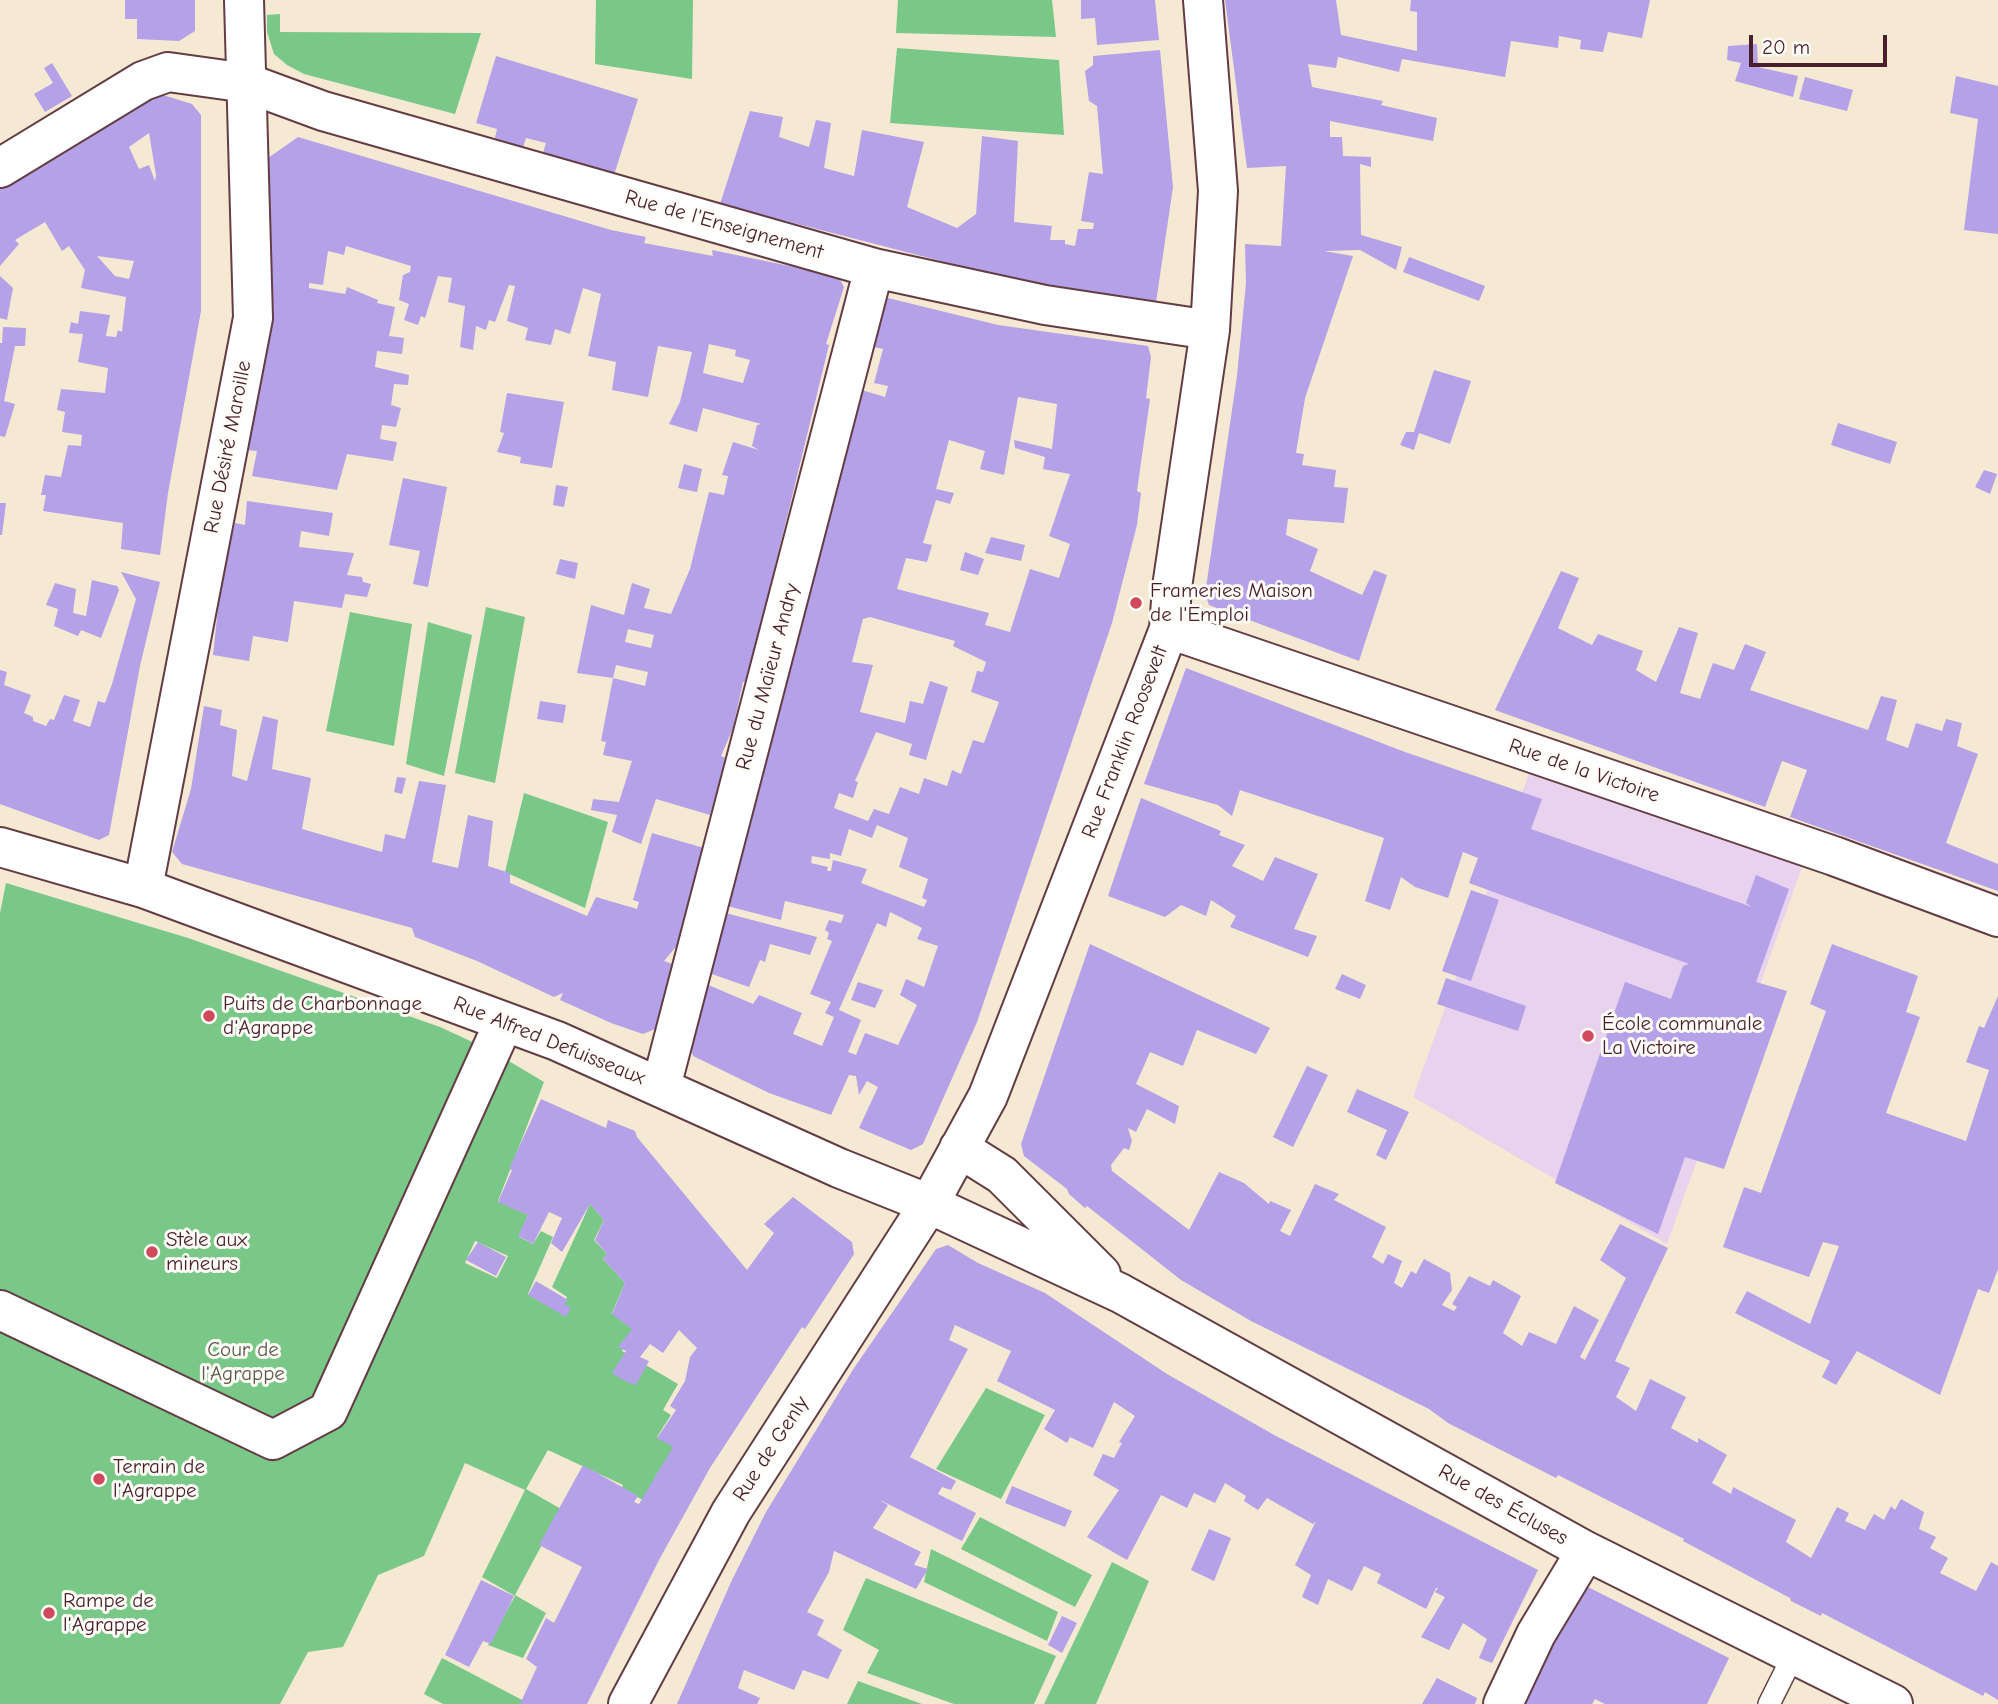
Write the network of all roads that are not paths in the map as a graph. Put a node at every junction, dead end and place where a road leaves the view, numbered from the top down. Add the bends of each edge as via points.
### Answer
1 (244, 0) edge
2 (1203, 0) edge
3 (247, 83) junction
4 (0, 169) edge
5 (874, 268) junction
6 (1210, 330) junction
7 (1169, 629) junction
8 (0, 847) edge
9 (143, 888) junction
10 (1998, 917) edge
11 (504, 1022) junction
12 (661, 1087) junction
13 (959, 1148) junction
14 (929, 1204) junction
15 (1120, 1293) junction
16 (0, 1310) edge
17 (1586, 1551) junction
18 (1794, 1654) junction
19 (628, 1704) edge
20 (1503, 1704) edge
21 (1769, 1704) edge
22 (1893, 1704) edge

1 - 3 street, Rue Désiré Maroille
2 - 6 street, Rue Franklin Roosevelt via 1218,191
3 - 4 street, Rue de l'Enseignement via 169,72 143,81
3 - 5 street, Rue de l'Enseignement via 323,111
3 - 9 street, Rue Désiré Maroille via 253,318
5 - 6 street, Rue de l'Enseignement via 1045,305
5 - 12 street, Rue du Maïeur Andry
6 - 7 street, Rue Franklin Roosevelt
7 - 10 street, Rue de la Victoire via 1834,856
7 - 13 street, Rue Franklin Roosevelt via 988,1096
8 - 9 street, Rue Alfred Defuisseaux
9 - 11 street, Rue Alfred Defuisseaux
11 - 12 street, Rue Alfred Defuisseaux
11 - 16 street via 328,1411 273,1440
12 - 14 street, Rue Alfred Defuisseaux
13 - 14 street, Rue Franklin Roosevelt
13 - 15 street via 1002,1175
14 - 15 street, Rue Alfred Defuisseaux
14 - 19 street, Rue de Genly via 731,1511
15 - 17 street, Rue des Écluses
17 - 18 street, Rue des Écluses
17 - 20 street via 1536,1634
18 - 21 lane
18 - 22 street, Rue des Écluses

